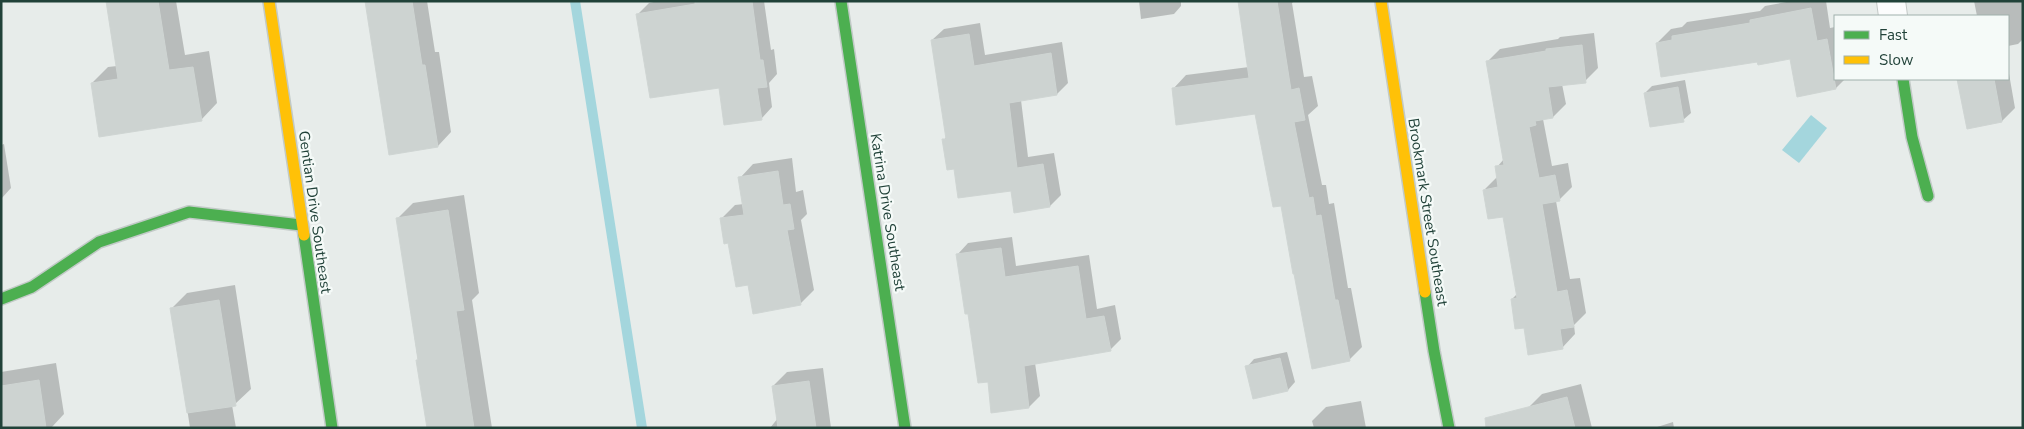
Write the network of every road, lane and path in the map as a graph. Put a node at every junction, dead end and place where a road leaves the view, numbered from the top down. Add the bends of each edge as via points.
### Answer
1 (270, 1) edge
2 (841, 1) edge
3 (1381, 1) edge
4 (1891, 1) edge
5 (1893, 15) edge
6 (1903, 80) edge
7 (1928, 196) dead end
8 (301, 225) junction
9 (1, 298) edge
10 (332, 428) edge
11 (905, 428) edge
12 (1448, 428) edge

1 - 8 street, Gentian Drive Southeast
2 - 11 street, Katrina Drive Southeast
3 - 12 street, Brookmark Street Southeast
4 - 5 street
6 - 7 street via 1912,137
8 - 9 street via 189,212 98,242 32,287
8 - 10 street, Gentian Drive Southeast

